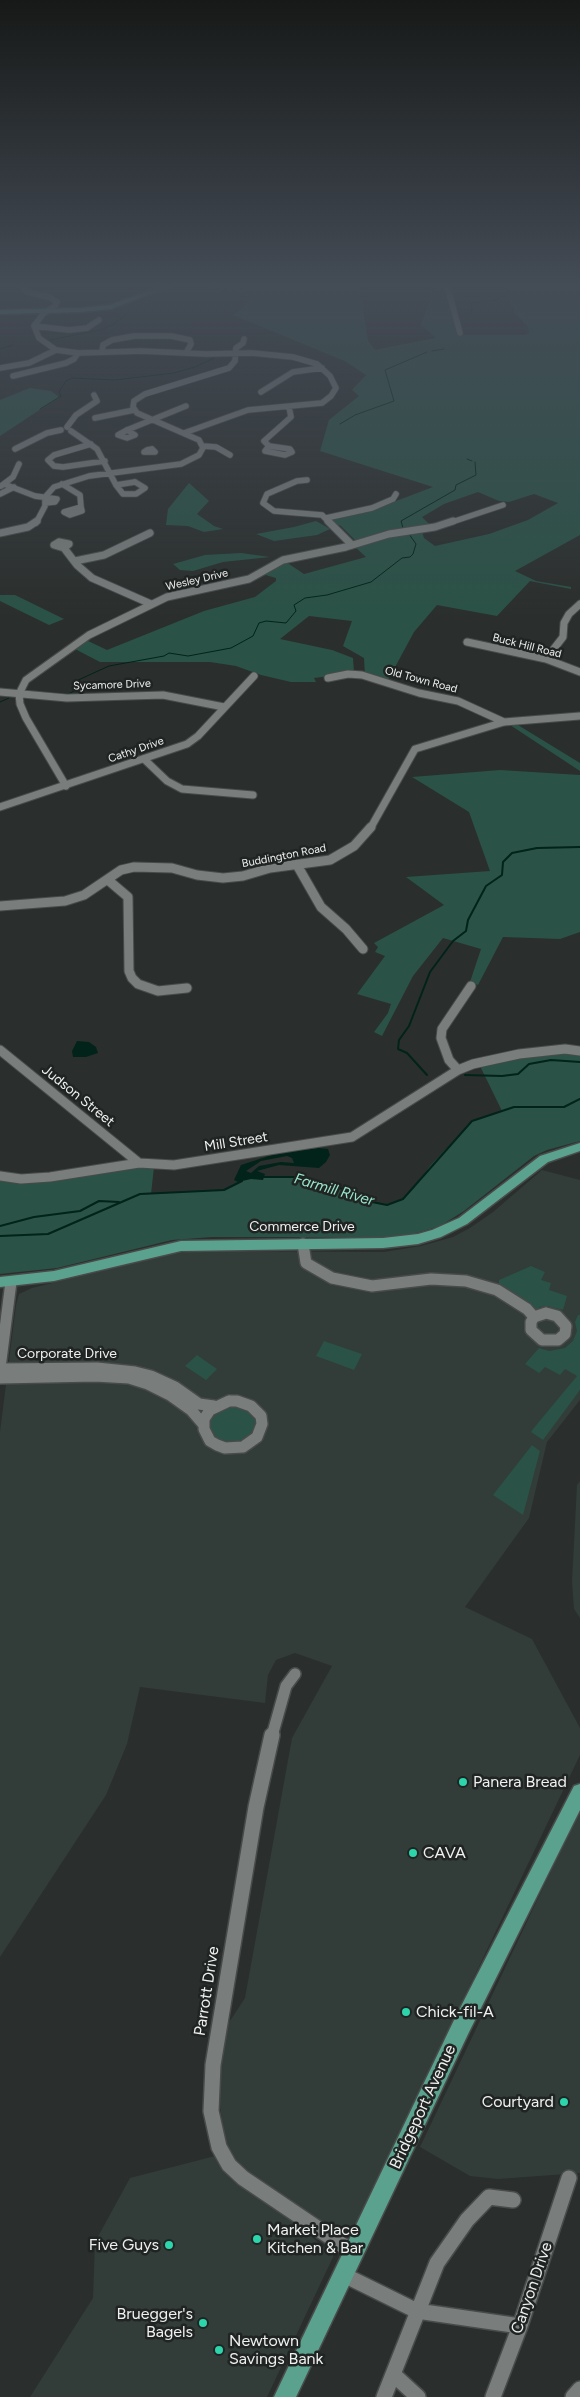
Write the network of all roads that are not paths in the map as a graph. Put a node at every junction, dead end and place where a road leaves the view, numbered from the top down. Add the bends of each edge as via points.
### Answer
1 (95, 397) edge
2 (140, 397) edge
3 (329, 397) edge
4 (186, 406) dead end
5 (290, 407) junction
6 (134, 410) junction
7 (95, 418) dead end
8 (151, 420) junction
9 (66, 429) junction
10 (127, 430) dead end
11 (184, 433) junction
12 (91, 444) junction
13 (203, 446) junction
14 (269, 446) dead end
15 (14, 449) dead end
16 (148, 453) dead end
17 (230, 455) dead end
18 (105, 462) junction
19 (19, 464) dead end
20 (152, 468) junction
21 (110, 473) junction
22 (307, 480) dead end
23 (62, 484) junction
24 (2, 485) edge
25 (116, 485) dead end
26 (14, 487) junction
27 (0, 494) edge
28 (396, 494) dead end
29 (45, 500) junction
30 (503, 505) dead end
31 (81, 506) dead end
32 (326, 518) junction
33 (0, 533) edge
34 (150, 533) dead end
35 (352, 545) junction
36 (64, 548) dead end
37 (74, 561) junction
38 (151, 604) junction
39 (580, 604) edge
40 (467, 642) dead end
41 (546, 659) junction
42 (580, 672) edge
43 (254, 676) dead end
44 (328, 678) dead end
45 (0, 692) edge
46 (20, 694) junction
47 (224, 707) junction
48 (580, 716) edge
49 (504, 722) junction
50 (144, 759) junction
51 (66, 786) junction
52 (253, 795) dead end
53 (0, 807) edge
54 (297, 865) junction
55 (108, 880) junction
56 (0, 906) edge
57 (363, 949) dead end
58 (471, 986) dead end
59 (187, 988) dead end
60 (0, 1050) edge
61 (580, 1051) edge
62 (458, 1070) junction
63 (580, 1147) edge
64 (139, 1163) junction
65 (0, 1176) edge
66 (303, 1244) junction
67 (6, 1282) edge
68 (534, 1317) dead end
69 (0, 1369) edge
70 (0, 1378) edge
71 (214, 1406) junction
72 (203, 1424) junction
73 (295, 1674) dead end
74 (580, 1792) edge
75 (569, 2178) dead end
76 (513, 2200) dead end
77 (354, 2253) junction
78 (344, 2275) junction
79 (418, 2311) junction
80 (520, 2326) junction
81 (394, 2375) junction
82 (580, 2389) edge
83 (285, 2397) edge
84 (384, 2397) edge
85 (418, 2397) edge
86 (493, 2397) edge
87 (573, 2397) edge

1 - 9 street via 97,401 76,415
2 - 6 street via 134,401
3 - 5 street via 322,402
4 - 8 street
5 - 11 street via 248,410
5 - 14 street via 292,417 264,439
6 - 7 street
6 - 8 street
8 - 10 street
8 - 11 street
9 - 12 street
9 - 15 street via 45,434
11 - 13 street
12 - 18 street
12 - 18 street via 48,460 63,468
13 - 17 street via 214,447
13 - 20 street via 200,454 190,461
16 - 20 street
18 - 21 street
19 - 24 street via 12,477
20 - 21 street
21 - 23 street
21 - 25 street
22 - 32 street via 268,494 263,503 274,511 312,513
23 - 29 street via 54,487
23 - 31 street via 80,495
24 - 26 street
26 - 27 street
26 - 29 street
28 - 32 street via 393,499 372,508
29 - 33 street via 42,515 36,523
30 - 35 street, Wesley Drive via 435,527 389,534
32 - 35 street
34 - 37 street via 104,555
35 - 38 street, Wesley Drive via 283,560 249,578 167,597
36 - 37 street
37 - 38 street via 92,578
38 - 46 street, Wesley Drive via 80,641 26,680
39 - 41 street via 569,614 564,623 563,638
40 - 41 street, Buck Hill Road
41 - 42 street, Buck Hill Road
43 - 47 street, Cathy Drive
44 - 49 street, Old Town Road via 362,675 458,701
45 - 46 street, Sycamore Drive
46 - 47 street, Sycamore Drive via 67,698 163,695
46 - 51 street via 26,718
47 - 50 street, Cathy Drive via 198,736 186,744
48 - 49 street, Buddington Road
49 - 54 street, Buddington Road via 415,749 368,832 341,855
50 - 51 street, Cathy Drive
50 - 52 street via 167,781 182,790
51 - 53 street, Cathy Drive
54 - 55 street, Buddington Road via 224,878 172,868 134,867 121,870
54 - 57 street via 321,907
55 - 56 street, Buddington Road via 84,895 65,900
55 - 59 street via 128,897 129,971 132,978 138,984 158,991
58 - 62 street via 442,1029 441,1038 449,1060
60 - 64 street, Judson Street
61 - 62 street, Mill Street via 565,1049 519,1054
62 - 64 street, Mill Street via 352,1136 174,1165
63 - 66 main road, Commerce Drive via 544,1159 475,1212 436,1234 401,1242
64 - 65 street, Mill Street via 50,1178
66 - 67 main road, Commerce Drive via 182,1246 54,1276
66 - 68 street via 306,1263 332,1278 372,1286 448,1279 466,1281 497,1290 522,1305
67 - 69 street
69 - 71 street, Corporate Drive via 97,1368 135,1372 175,1387 199,1404
70 - 72 street, Corporate Drive via 129,1378 170,1395 191,1410
71 - 72 street
71 - 72 street, Corporate Drive via 237,1401 251,1406 262,1424 257,1438 243,1447 225,1448 210,1440
73 - 77 street, Parrott Drive via 286,1686 277,1712 256,1807 213,2065 211,2111 219,2147 229,2165 243,2178
74 - 77 main road, Bridgeport Avenue via 462,2025
75 - 80 street, Canyon Drive
76 - 79 street via 488,2197 467,2220 437,2263
77 - 78 main road, Bridgeport Avenue
78 - 79 street
78 - 83 main road, Bridgeport Avenue
79 - 80 street
79 - 81 street
80 - 86 street, Canyon Drive
81 - 84 street
81 - 85 street
82 - 87 street

